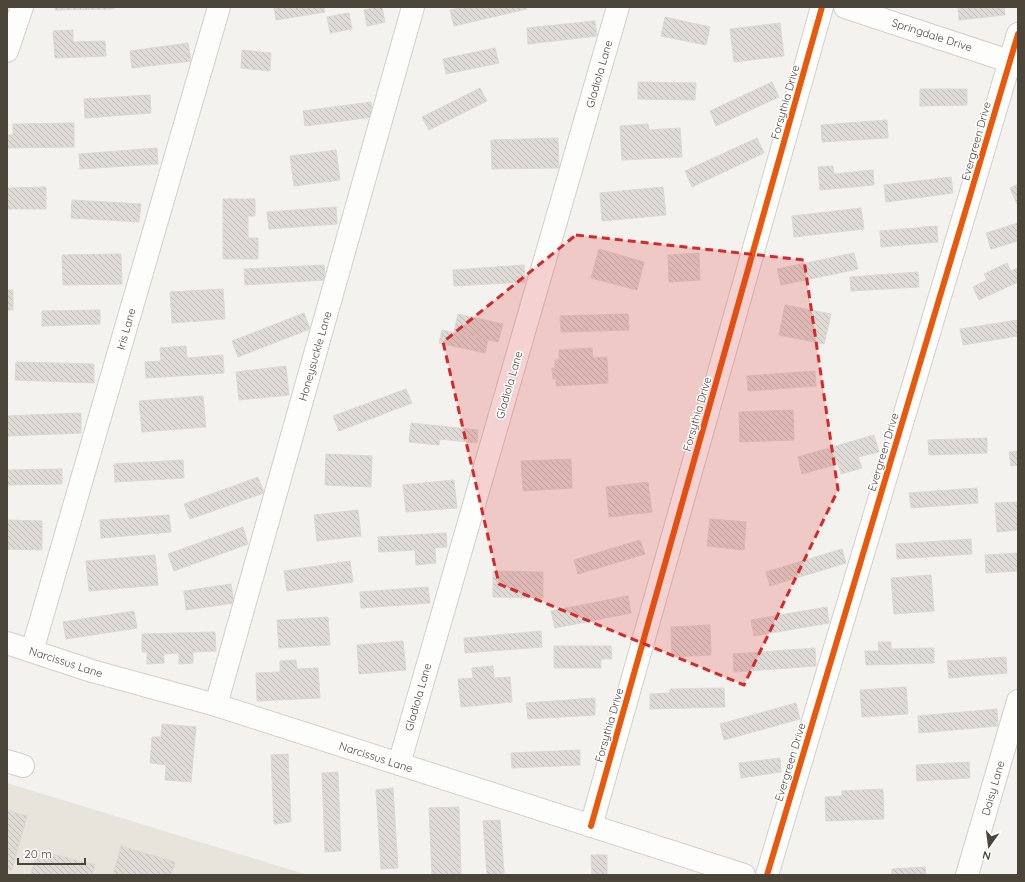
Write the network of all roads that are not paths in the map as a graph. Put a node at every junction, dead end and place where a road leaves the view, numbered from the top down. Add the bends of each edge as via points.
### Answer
1 (22, 7) edge
2 (219, 7) edge
3 (413, 7) edge
4 (618, 7) edge
5 (822, 7) edge
6 (845, 7) edge
7 (1018, 34) edge
8 (7, 51) edge
9 (1014, 63) edge
10 (7, 643) edge
11 (32, 651) junction
12 (1018, 701) edge
13 (216, 705) junction
14 (399, 764) junction
15 (591, 826) junction
16 (744, 875) edge
17 (767, 875) edge
18 (967, 875) edge

1 - 8 street
2 - 11 street, Iris Lane
3 - 13 street, Honeysuckle Lane
4 - 14 street, Gladiola Lane
5 - 15 street, Forsythia Drive
6 - 9 street, Springdale Drive
7 - 9 street, Evergreen Drive
9 - 17 street, Evergreen Drive via 972,189
10 - 11 street, Narcissus Lane
11 - 13 street, Narcissus Lane via 92,671
12 - 18 street, Daisy Lane
13 - 14 street, Narcissus Lane
14 - 15 street, Narcissus Lane
15 - 16 street, Narcissus Lane

